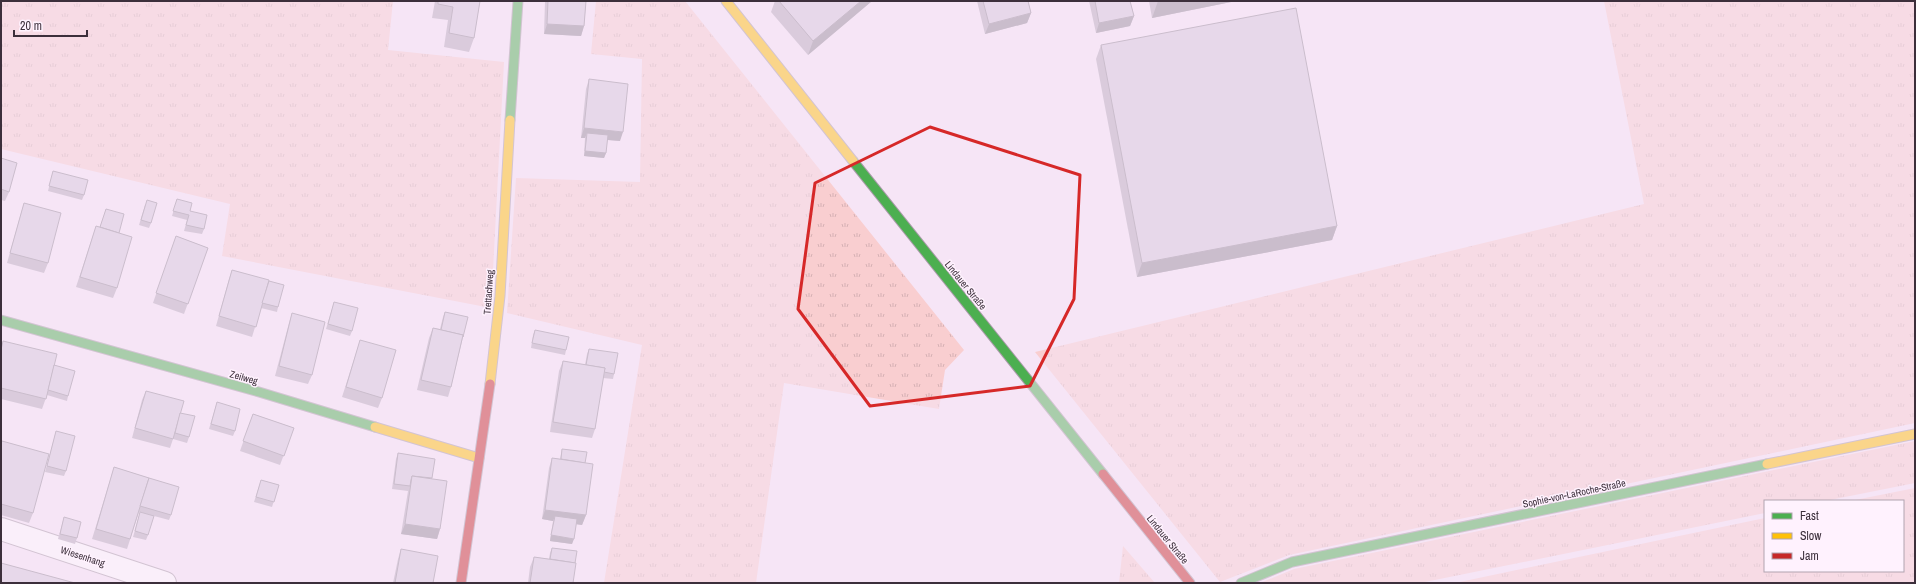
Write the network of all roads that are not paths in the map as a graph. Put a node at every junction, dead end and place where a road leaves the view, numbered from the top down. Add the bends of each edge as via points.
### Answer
1 (518, 1) edge
2 (726, 1) edge
3 (1, 320) edge
4 (1915, 434) edge
5 (479, 458) junction
6 (1, 529) edge
7 (165, 583) edge
8 (461, 583) edge
9 (1190, 583) edge
10 (1241, 583) edge

1 - 5 street, Trettachweg via 500,296 486,420
2 - 9 street, Lindauer Straße
3 - 5 street, Zeilweg via 259,392
4 - 10 street, Sophie-von-LaRoche-Straße via 1292,562
5 - 8 street, Trettachweg
6 - 7 street, Wiesenhang

